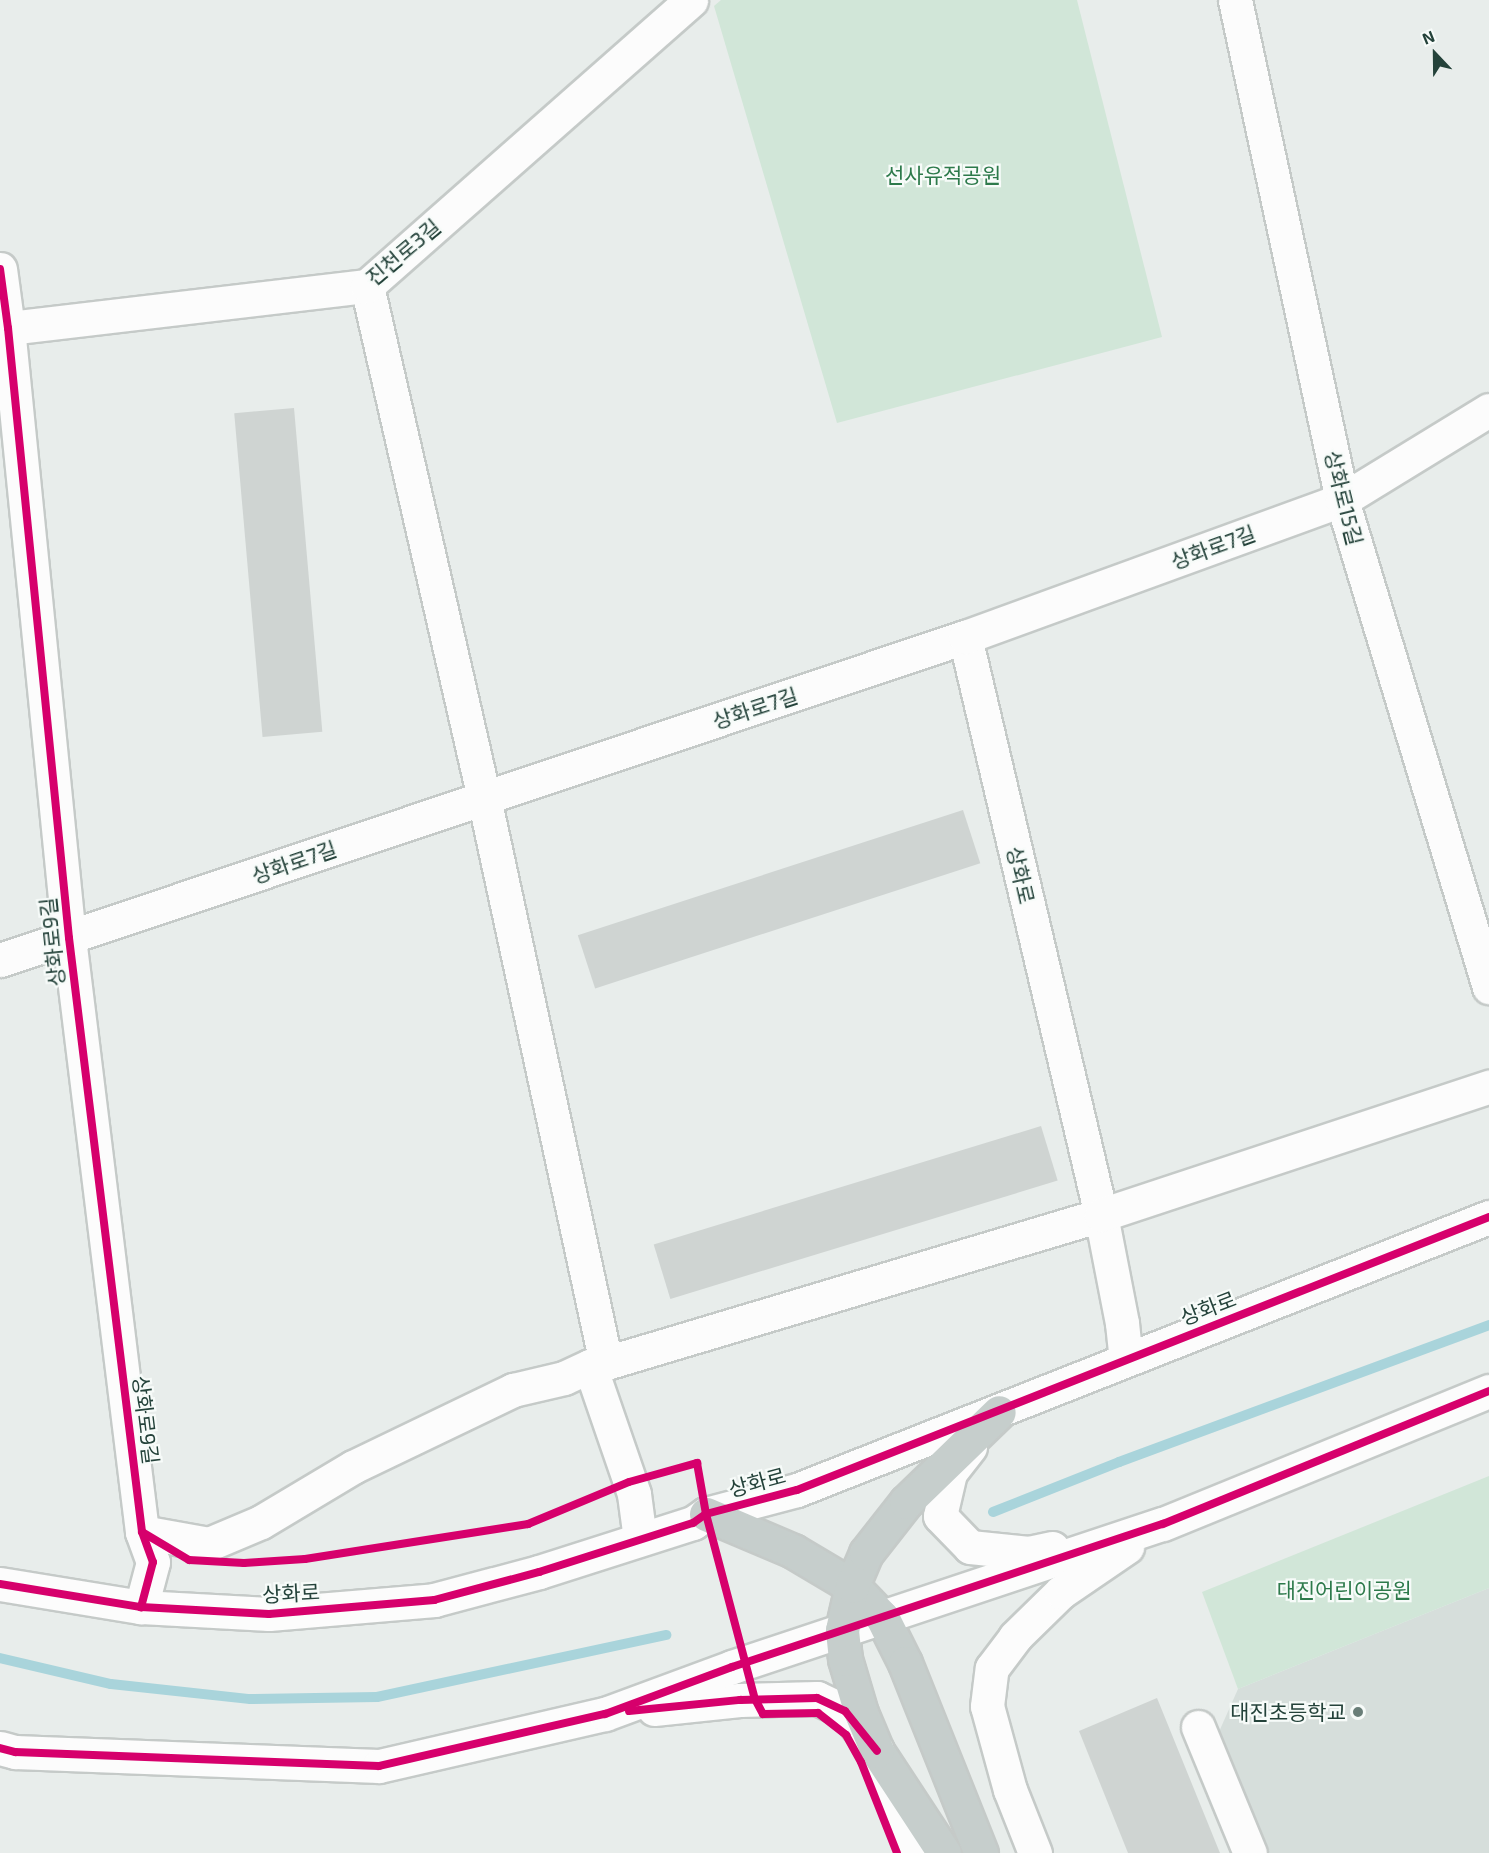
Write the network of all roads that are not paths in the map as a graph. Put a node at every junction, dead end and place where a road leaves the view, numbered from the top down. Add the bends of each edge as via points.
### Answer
1 (691, 0) edge
2 (1235, 0) edge
3 (0, 269) edge
4 (367, 286) junction
5 (4, 328) edge
6 (1489, 410) edge
7 (1342, 500) junction
8 (965, 637) junction
9 (484, 798) junction
10 (69, 938) junction
11 (0, 960) edge
12 (1489, 987) edge
13 (1489, 1087) edge
14 (1101, 1215) junction
15 (1489, 1217) edge
16 (1126, 1360) junction
17 (598, 1365) junction
18 (1489, 1391) edge
19 (999, 1412) junction
20 (706, 1514) junction
21 (1162, 1524) junction
22 (142, 1532) junction
23 (640, 1539) junction
24 (0, 1584) edge
25 (852, 1586) junction
26 (141, 1607) junction
27 (882, 1617) junction
28 (842, 1630) junction
29 (605, 1714) junction
30 (1197, 1727) dead end
31 (877, 1751) junction
32 (5, 1753) edge
33 (979, 1847) edge
34 (936, 1852) edge
35 (1035, 1853) edge
36 (1250, 1853) edge

1 - 4 street, 진천로3길
2 - 7 street, 상화로15길
3 - 5 street, 상화로9길
4 - 5 street, 진천로3길
4 - 9 street
5 - 10 street, 상화로9길
6 - 7 street, 상화로7길
7 - 8 street, 상화로7길
7 - 12 street, 상화로15길
8 - 9 street, 상화로7길
8 - 14 street, 상화로
9 - 10 street, 상화로7길
9 - 17 street
10 - 11 street, 상화로7길
10 - 22 street, 상화로9길
13 - 14 street
14 - 16 street, 상화로
14 - 17 street
15 - 16 street, 상화로
16 - 19 street, 상화로
17 - 22 street via 513,1390 462,1413 353,1467 261,1521 209,1544
17 - 23 street via 634,1494
18 - 21 street
19 - 20 street, 상화로 via 797,1490
19 - 21 street via 950,1473 940,1516 970,1547 1029,1553
19 - 25 highway via 906,1502 866,1553
20 - 23 street, 상화로 via 693,1523
20 - 25 highway via 793,1551
21 - 27 street
21 - 35 street via 1061,1592 1014,1637 992,1668 987,1706 1010,1790
22 - 26 street, 상화로9길 via 153,1562
23 - 26 street, 상화로 via 434,1600 269,1614
24 - 26 street, 상화로
25 - 27 highway
25 - 28 highway
27 - 28 street
27 - 33 highway via 905,1663
28 - 29 street
28 - 31 highway via 855,1691
29 - 31 street via 740,1700 817,1698 845,1711
29 - 32 street via 379,1766
30 - 36 street
31 - 34 highway
33 - 34 street via 962,1828 952,1829

